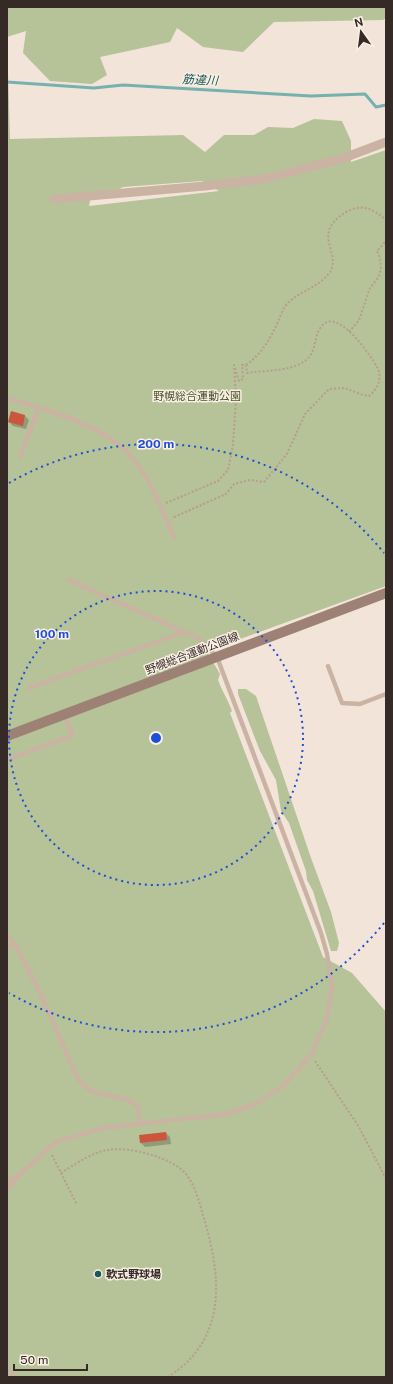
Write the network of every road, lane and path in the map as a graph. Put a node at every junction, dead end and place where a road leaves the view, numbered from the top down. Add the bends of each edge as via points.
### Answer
1 (386, 142) edge
2 (54, 200) dead end
3 (386, 220) edge
4 (386, 241) edge
5 (349, 332) junction
6 (246, 365) junction
7 (7, 398) edge
8 (39, 408) junction
9 (20, 457) dead end
10 (161, 505) junction
11 (167, 520) junction
12 (174, 538) dead end
13 (69, 580) dead end
14 (386, 593) edge
15 (184, 632) junction
16 (217, 657) junction
17 (328, 666) dead end
18 (29, 688) dead end
19 (386, 694) edge
20 (64, 714) junction
21 (7, 736) edge
22 (7, 760) edge
23 (7, 935) edge
24 (14, 943) junction
25 (7, 949) edge
26 (311, 1055) junction
27 (140, 1124) junction
28 (48, 1149) junction
29 (21, 1173) junction
30 (61, 1173) junction
31 (386, 1179) edge
32 (7, 1181) edge
33 (7, 1189) edge
34 (77, 1205) dead end
35 (7, 1368) edge
36 (14, 1377) edge
37 (168, 1377) edge

1 - 2 street via 341,159 264,179
3 - 6 path via 364,206 339,216 330,227 328,238 333,262 330,272 315,286 293,298 285,306 265,347
4 - 5 path via 377,251 381,269 378,278 370,288 359,320
5 - 6 path via 338,323 325,322 320,329 315,348 307,359 296,366 247,373
5 - 11 path via 362,343 379,372 380,382 375,391 369,396 345,388 329,389 305,414 287,454 264,482 250,480 234,484 226,494
6 - 10 path via 242,365 243,379 239,381 234,365 236,399 233,445 228,470 218,481
7 - 8 lane
8 - 9 lane
8 - 10 lane via 79,422 108,438 127,453 142,471
10 - 11 lane
11 - 12 lane
13 - 15 lane
14 - 16 main road, 野幌総合運動公園線
15 - 16 lane via 200,639
15 - 18 lane
16 - 20 main road, 野幌総合運動公園線
16 - 26 lane via 327,954 332,986 330,1001 327,1019
17 - 19 lane via 342,703 360,704
20 - 21 main road, 野幌総合運動公園線
20 - 22 lane via 73,735
23 - 24 lane
24 - 25 lane
24 - 27 lane via 37,986 78,1079 86,1089 95,1093 126,1098 133,1102 138,1107
26 - 27 lane via 284,1085 256,1104 227,1114
26 - 31 path via 359,1127
27 - 28 lane via 103,1128 56,1142
28 - 29 lane
28 - 30 path
29 - 32 lane
29 - 33 lane
30 - 34 path
30 - 37 path via 107,1150 135,1150 168,1161 185,1173 195,1189 216,1261 216,1302 209,1329 196,1352 182,1368
35 - 36 lane

